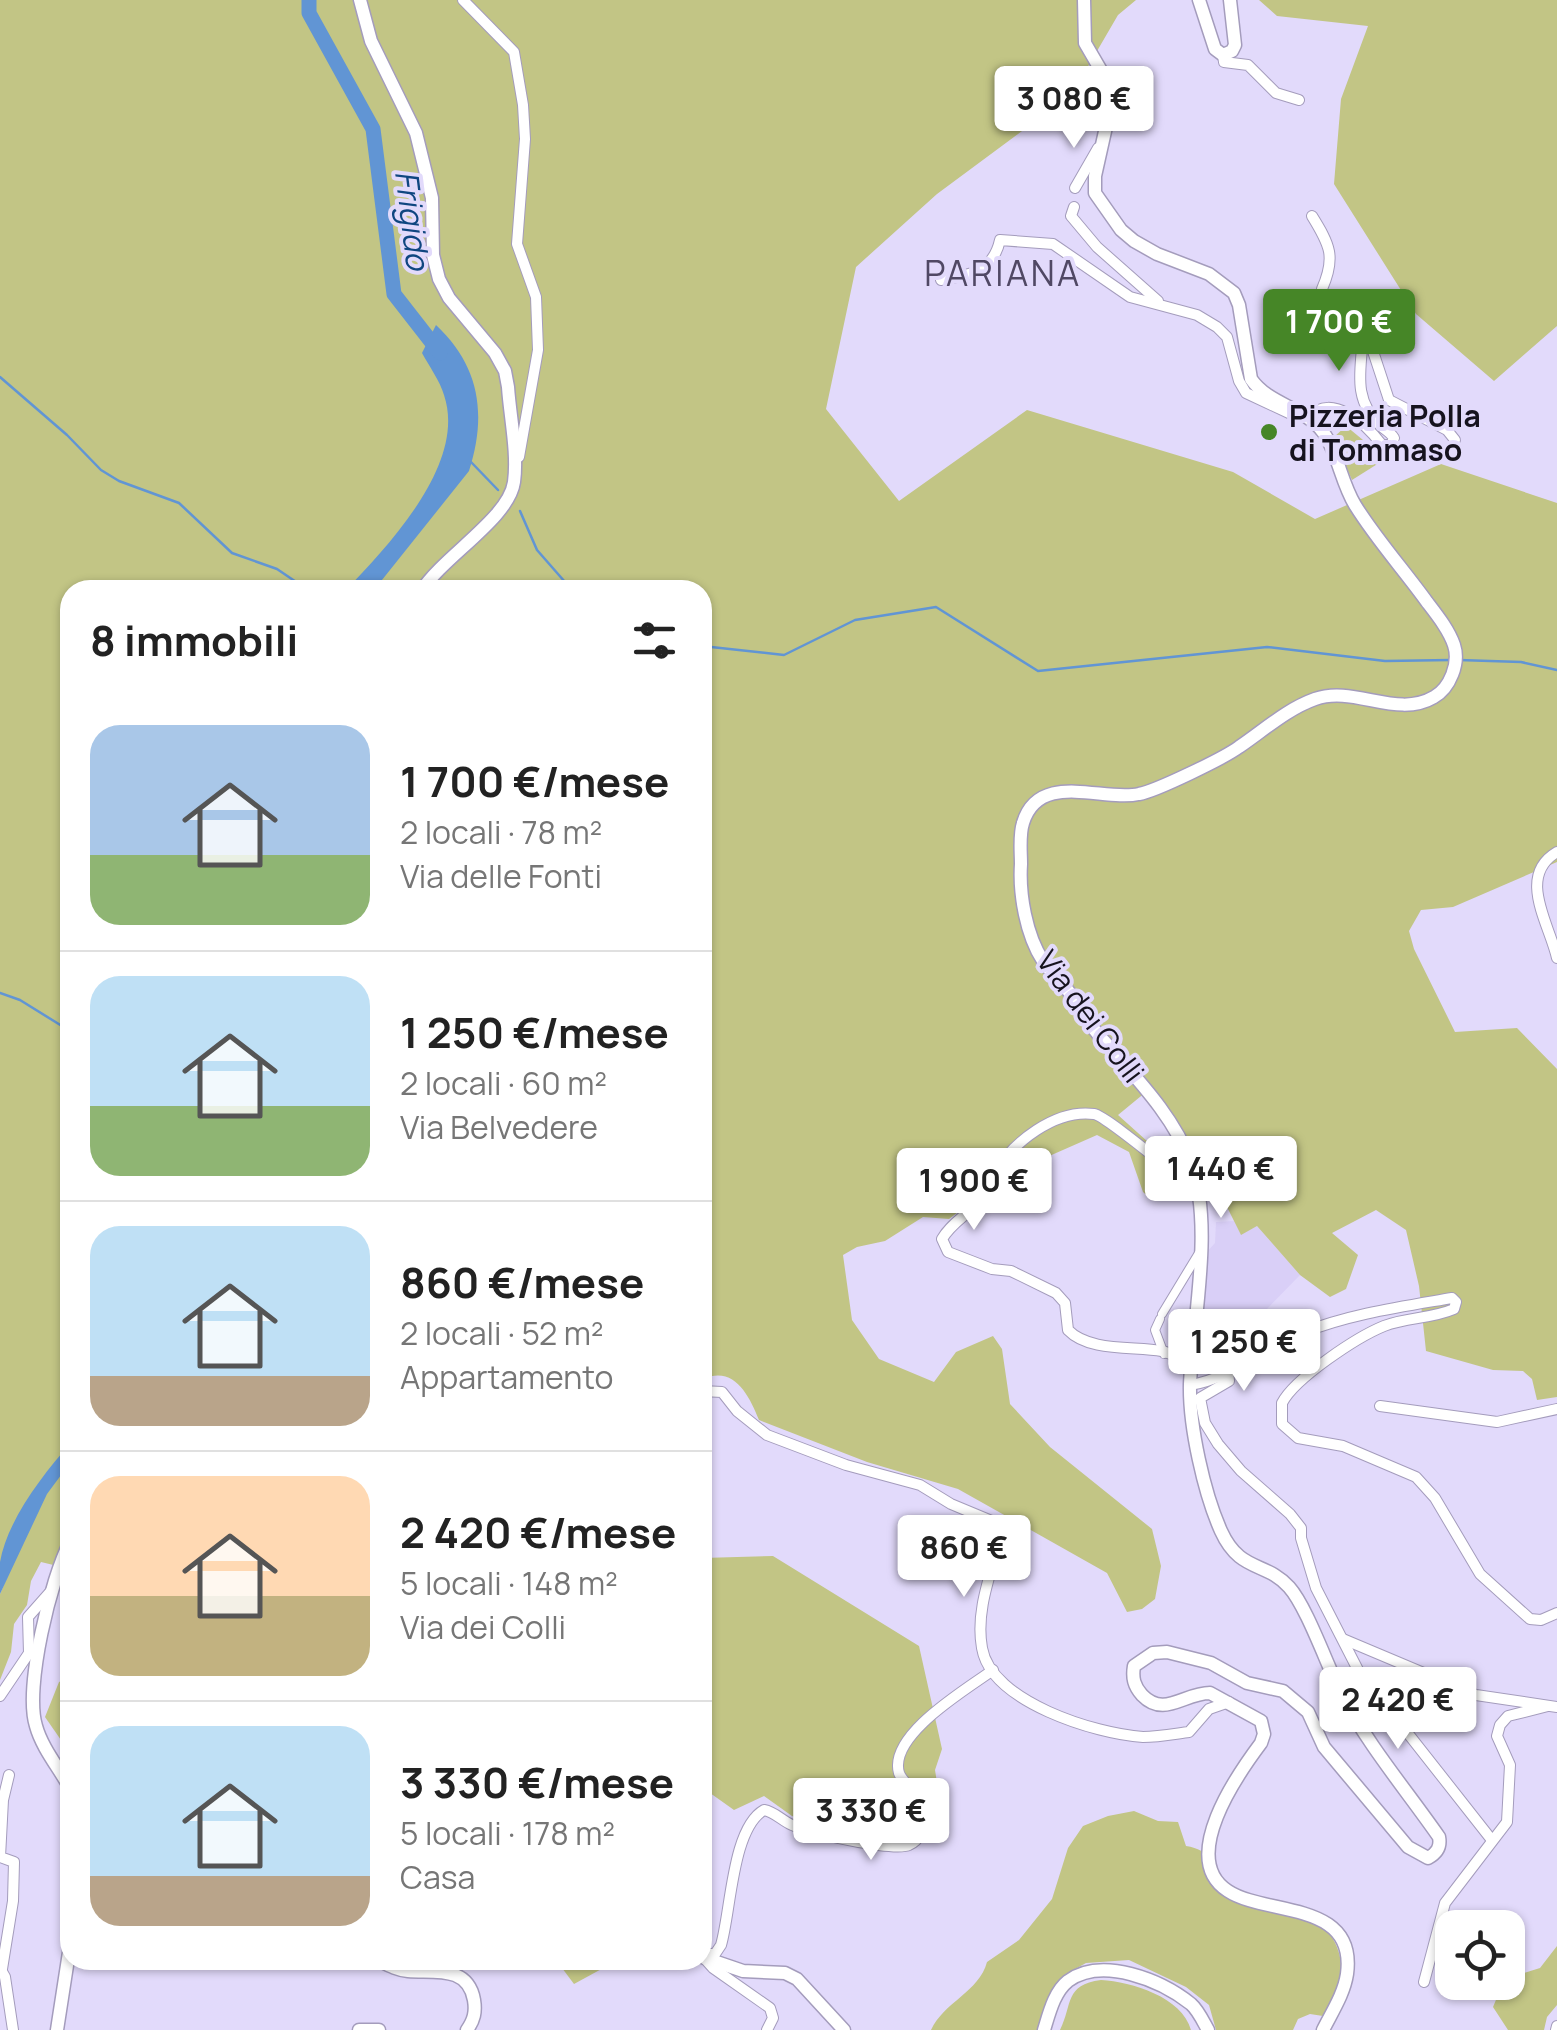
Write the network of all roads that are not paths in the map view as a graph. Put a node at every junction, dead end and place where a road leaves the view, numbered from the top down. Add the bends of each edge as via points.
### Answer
1 (360, 0) edge
2 (464, 0) edge
3 (1084, 0) edge
4 (1199, 0) edge
5 (1230, 0) edge
6 (1223, 54) junction
7 (1299, 100) dead end
8 (1105, 140) junction
9 (1075, 188) dead end
10 (1074, 207) dead end
11 (1312, 216) dead end
12 (941, 280) dead end
13 (1163, 304) junction
14 (1367, 333) junction
15 (1312, 420) junction
16 (1455, 440) dead end
17 (514, 485) junction
18 (430, 580) edge
19 (1557, 852) edge
20 (1557, 958) edge
21 (1199, 1192) junction
22 (1199, 1253) junction
23 (1164, 1353) junction
24 (1192, 1365) junction
25 (1228, 1371) junction
26 (1190, 1385) junction
27 (712, 1392) edge
28 (1380, 1406) dead end
29 (1557, 1409) edge
30 (60, 1569) edge
31 (52, 1590) junction
32 (1557, 1612) edge
33 (1343, 1639) junction
34 (993, 1670) junction
35 (0, 1696) edge
36 (1229, 1702) junction
37 (1552, 1706) edge
38 (60, 1771) edge
39 (9, 1775) dead end
40 (1492, 1839) junction
41 (712, 1954) edge
42 (712, 1959) edge
43 (712, 1967) edge
44 (1, 1968) edge
45 (66, 1970) edge
46 (396, 1970) edge
47 (1424, 1982) dead end
48 (1204, 2027) edge
49 (13, 2030) edge
50 (57, 2030) edge
51 (359, 2030) edge
52 (380, 2030) edge
53 (468, 2030) edge
54 (767, 2030) edge
55 (844, 2030) edge
56 (1044, 2030) edge
57 (1323, 2030) edge

1 - 17 street via 371,42 416,133 432,198 438,279 505,371
2 - 17 street via 514,52 523,105 517,244 536,297 538,350
3 - 8 street via 1085,43 1110,86
4 - 6 street via 1215,49
5 - 6 street via 1234,45
6 - 7 street via 1224,62 1248,65 1276,93
8 - 9 street
8 - 15 street via 1095,176 1102,206 1134,241 1224,284 1239,305 1251,379 1278,404
10 - 13 street via 1072,216 1092,242
11 - 14 street via 1332,257 1322,289 1333,321 1347,332
12 - 13 street via 983,271 1001,234 1053,244 1130,297
13 - 15 street via 1224,333 1246,393
14 - 15 street via 1357,385 1394,438 1391,445 1333,407 1316,410
14 - 16 street via 1388,400
15 - 21 street, Via dei Colli via 1331,446 1355,506 1453,642 1451,680 1432,699 1414,705 1330,694 1312,700 1234,751 1145,794 1074,789 1035,804 1023,823 1020,880 1042,959 1149,1092 1186,1152
17 - 18 street via 490,524
19 - 20 street via 1547,858 1536,884
21 - 22 street, Via dei Colli
21 - 23 street via 1096,1114 1070,1118 1032,1130 994,1173 984,1196 942,1239 948,1252 1056,1293 1077,1338
22 - 23 street via 1156,1330
22 - 24 street, Via dei Colli
23 - 24 street
24 - 26 street, Via dei Colli
25 - 26 street
25 - 32 street via 1347,1317 1452,1298 1454,1309 1382,1327 1300,1382 1282,1403 1282,1424 1298,1438 1344,1446 1416,1477 1480,1574 1530,1619
25 - 33 street via 1230,1381 1200,1398 1205,1423 1241,1471 1301,1528 1316,1588
26 - 36 street, Via dei Colli via 1209,1496 1226,1543 1244,1563 1292,1590 1344,1700 1439,1837 1435,1854 1428,1858 1408,1847 1324,1747 1308,1712 1283,1690 1167,1652 1153,1652 1134,1666 1137,1690 1160,1707 1202,1693
27 - 34 street via 722,1392 766,1434 920,1485 999,1524 982,1611 982,1650
28 - 29 street via 1497,1422
30 - 31 street
31 - 35 street via 28,1617 28,1653
31 - 38 street via 41,1626 32,1713
33 - 37 street via 1476,1695
33 - 40 street via 1378,1700
34 - 36 street via 1023,1701 1127,1735 1189,1732 1210,1709
34 - 41 street via 933,1713 902,1748 900,1778 925,1803 920,1836 909,1845 852,1840 792,1825 764,1810 756,1814 736,1862 721,1945
36 - 57 street via 1261,1721 1264,1734 1210,1829 1206,1850 1226,1890 1318,1920 1343,1941 1347,1975
37 - 40 street via 1508,1716 1500,1725 1497,1736 1510,1765 1507,1822
39 - 44 street via 0,1857 14,1862 13,1902
40 - 47 street via 1445,1903
42 - 55 street via 743,1970 785,1972
43 - 54 street via 770,2008 774,2018
44 - 49 street
45 - 50 street
46 - 53 street via 448,1971 466,1983 475,2012
48 - 56 street via 1193,2006 1111,1968 1066,1982
51 - 52 street

